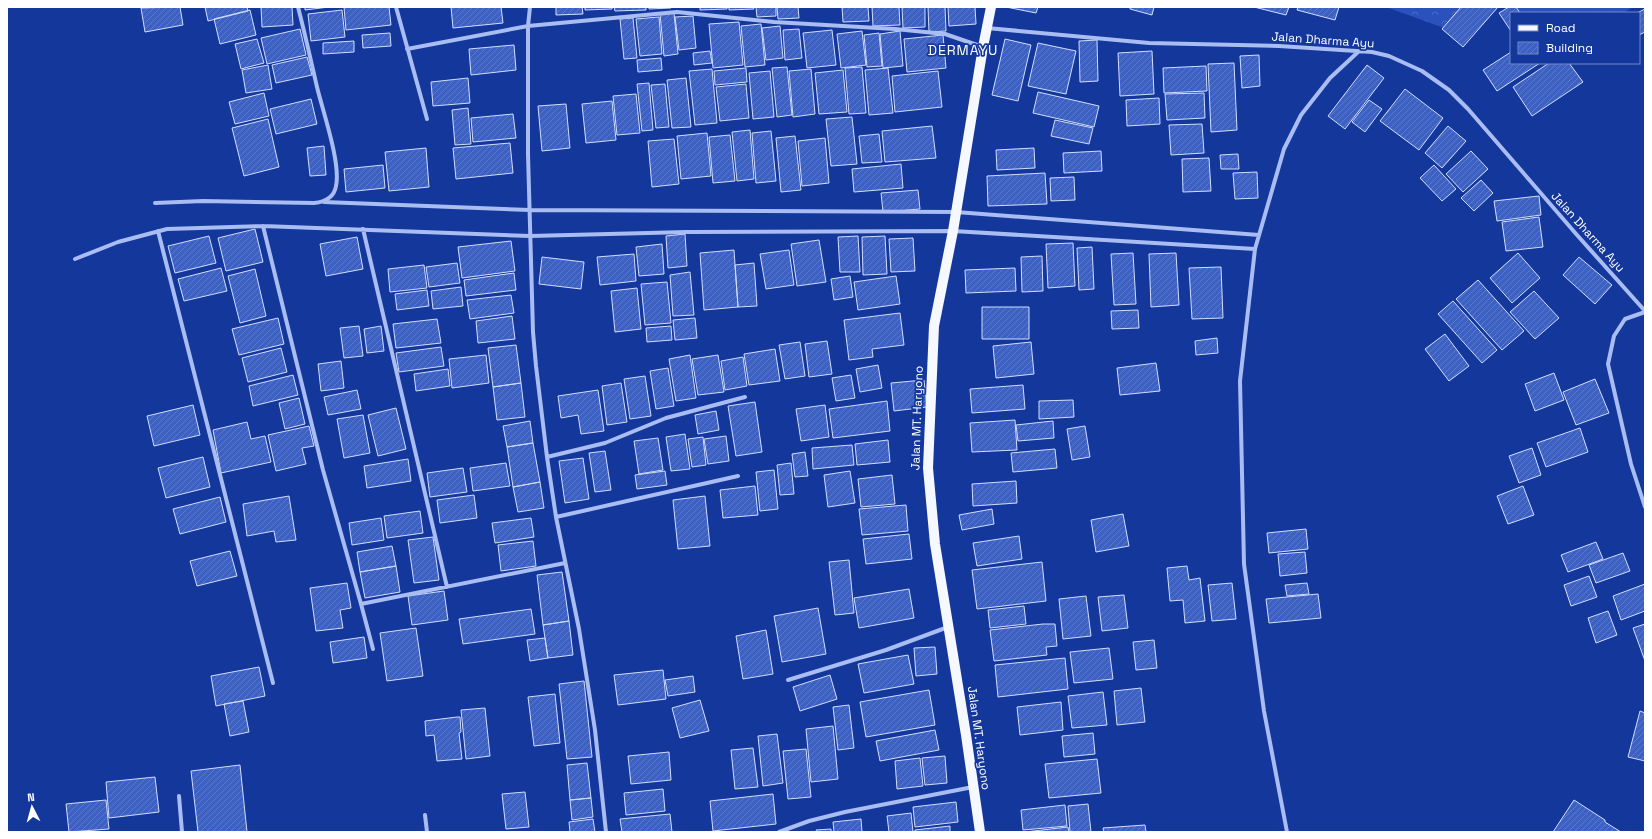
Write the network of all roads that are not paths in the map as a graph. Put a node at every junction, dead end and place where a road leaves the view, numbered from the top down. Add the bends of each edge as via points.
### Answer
1 (298, 7) edge
2 (396, 7) edge
3 (530, 7) edge
4 (991, 7) edge
5 (528, 26) junction
6 (987, 28) junction
7 (983, 47) junction
8 (407, 49) junction
9 (1358, 52) junction
10 (427, 119) dead end
11 (324, 202) junction
12 (155, 203) dead end
13 (530, 210) junction
14 (956, 212) junction
15 (263, 226) junction
16 (363, 229) junction
17 (158, 231) junction
18 (953, 231) junction
19 (1259, 235) junction
20 (530, 236) junction
21 (1255, 249) junction
22 (75, 259) dead end
23 (1645, 311) edge
24 (745, 397) dead end
25 (547, 457) junction
26 (738, 476) dead end
27 (1645, 507) edge
28 (556, 517) junction
29 (565, 563) junction
30 (447, 587) junction
31 (362, 604) junction
32 (948, 626) junction
33 (373, 649) dead end
34 (788, 680) dead end
35 (273, 683) dead end
36 (973, 787) junction
37 (179, 796) dead end
38 (425, 815) dead end
39 (182, 832) edge
40 (427, 832) edge
41 (606, 832) edge
42 (779, 832) edge
43 (980, 832) edge
44 (1287, 832) edge

1 - 11 street via 336,162 336,186 333,194
2 - 8 street
3 - 5 street
4 - 6 main road, Jalan MT. Haryono
5 - 7 street via 677,12 774,22 945,34
5 - 8 street
5 - 13 street
6 - 7 main road, Jalan MT. Haryono
6 - 9 street, Jalan Dharma Ayu via 1149,43 1279,46
7 - 14 main road, Jalan MT. Haryono
8 - 10 street
9 - 19 street via 1330,78 1301,115 1284,149
9 - 23 street, Jalan Dharma Ayu via 1389,56 1422,71 1449,90
11 - 12 street
11 - 13 street
13 - 14 street
13 - 20 street
14 - 18 main road, Jalan MT. Haryono
14 - 19 street
15 - 16 street
15 - 17 street
15 - 31 street via 322,470
16 - 20 street
16 - 30 street
17 - 22 street via 118,242
17 - 35 street
18 - 20 street via 687,232
18 - 21 street
18 - 32 main road, Jalan MT. Haryono via 934,326 928,468 935,544
19 - 21 street
20 - 25 street via 533,332
21 - 44 street via 1240,381 1244,564 1264,711
23 - 27 street via 1625,319 1614,336 1608,364 1631,464
24 - 25 street via 666,418 605,443
25 - 28 street
26 - 28 street
28 - 29 street
29 - 30 street
29 - 41 street via 579,629 592,714
30 - 31 street
31 - 33 street
32 - 34 street via 886,650
32 - 36 main road, Jalan MT. Haryono
36 - 42 street via 846,812
36 - 43 main road, Jalan MT. Haryono
37 - 39 street
38 - 40 street

